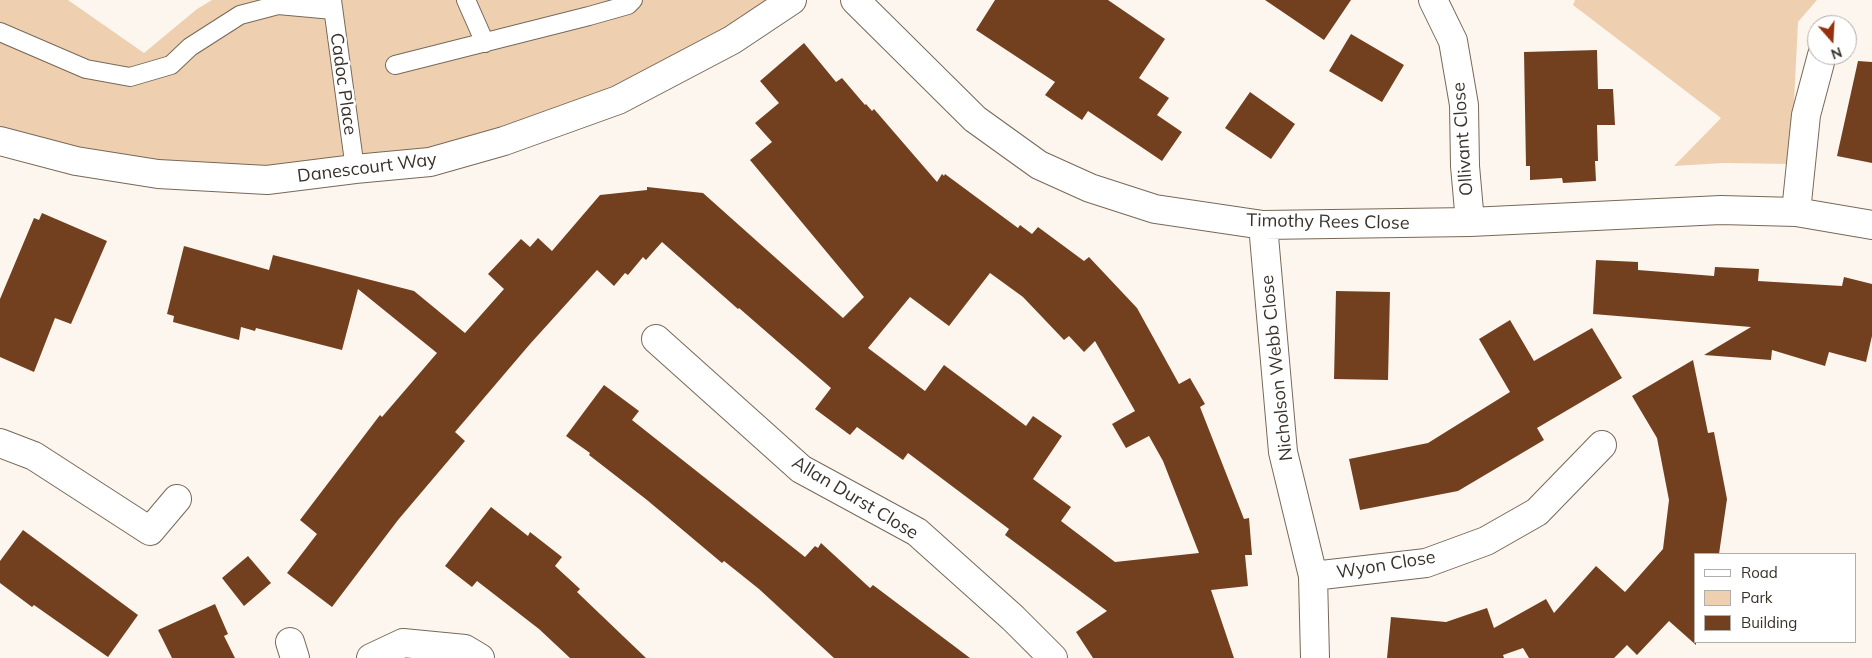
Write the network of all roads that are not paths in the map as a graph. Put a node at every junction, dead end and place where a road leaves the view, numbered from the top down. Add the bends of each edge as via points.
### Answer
1 (466, 0) edge
2 (792, 0) edge
3 (855, 0) edge
4 (1433, 0) edge
5 (628, 2) edge
6 (333, 5) edge
7 (0, 32) edge
8 (485, 43) junction
9 (395, 65) dead end
10 (1819, 65) edge
11 (0, 141) edge
12 (355, 169) junction
13 (1796, 212) junction
14 (1470, 222) junction
15 (1263, 225) junction
16 (1872, 225) edge
17 (656, 339) dead end
18 (0, 444) edge
19 (1602, 445) dead end
20 (177, 499) dead end
21 (1313, 576) junction
22 (371, 658) edge
23 (480, 658) edge
24 (1053, 658) edge
25 (1315, 658) edge

1 - 8 lane
2 - 12 street, Danescourt Way via 732,40 618,100 504,141 430,162
3 - 15 street, Timothy Rees Close via 975,120 1039,165 1090,188 1155,208
4 - 14 street, Ollivant Close via 1453,41 1464,105
5 - 8 lane
6 - 7 lane via 278,5 240,15 190,47 171,65 130,77 86,69
6 - 12 lane, Cadoc Place
8 - 9 lane
10 - 13 street via 1806,115
11 - 12 street, Danescourt Way via 76,161 158,174 268,180
13 - 14 street, Timothy Rees Close via 1721,210
13 - 16 street, Timothy Rees Close
14 - 15 street, Timothy Rees Close
15 - 21 street, Nicholson Webb Close via 1283,452
17 - 24 street, Allan Durst Close via 801,469 917,532
18 - 20 street via 34,456 150,532
19 - 21 street, Wyon Close via 1537,512 1486,542 1426,562
21 - 25 street, Nicholson Webb Close
22 - 23 street via 403,643 465,648

